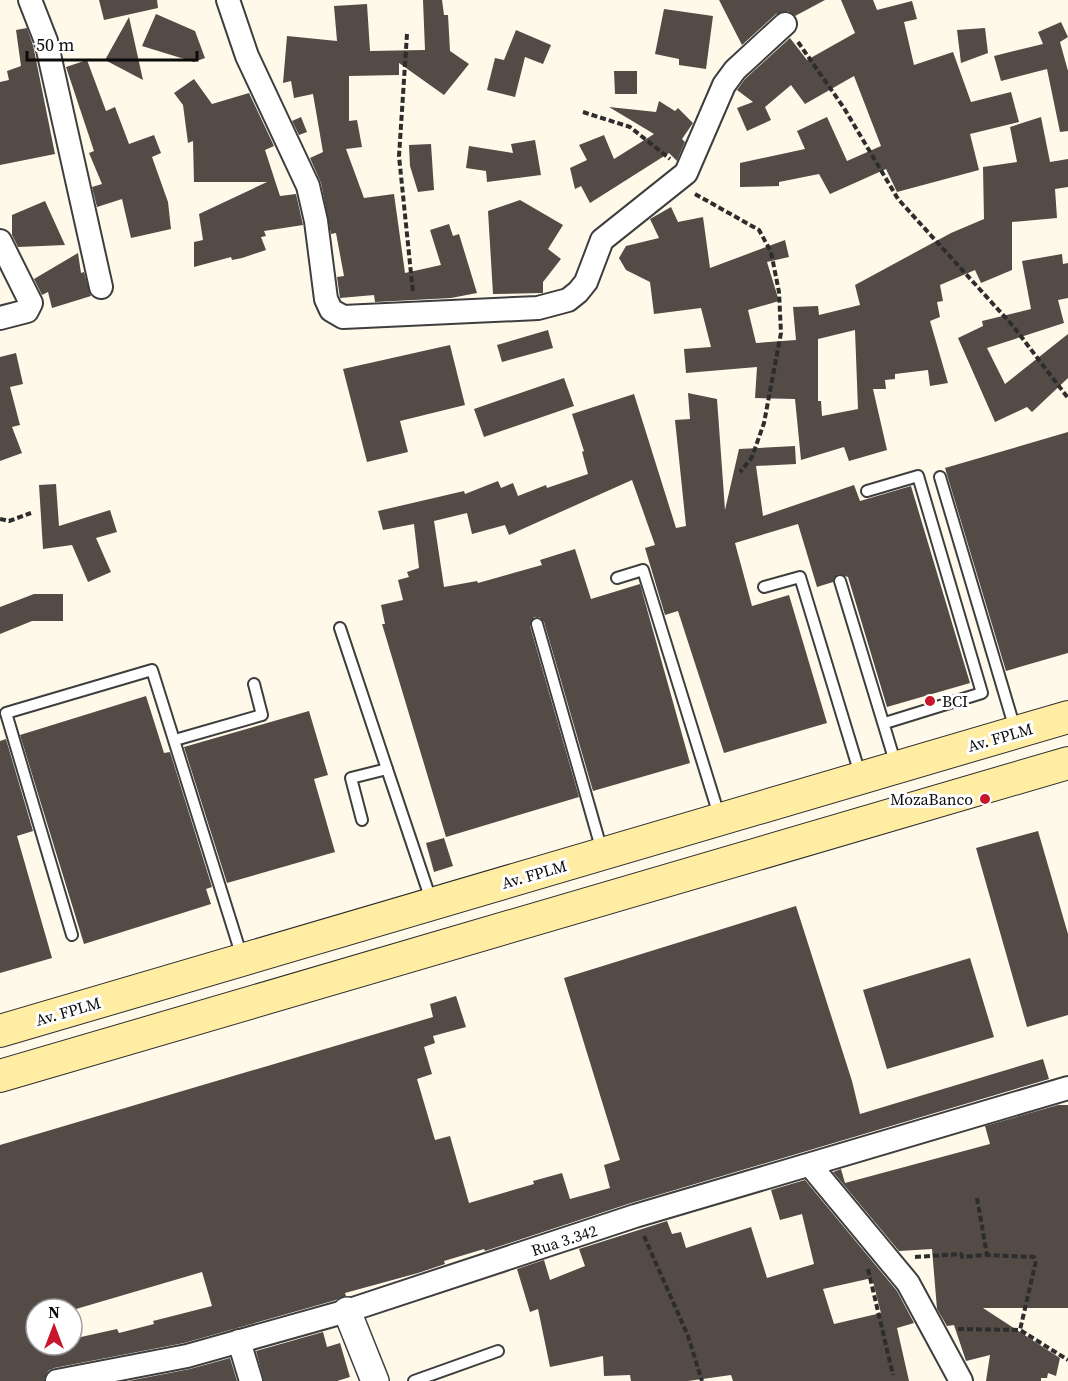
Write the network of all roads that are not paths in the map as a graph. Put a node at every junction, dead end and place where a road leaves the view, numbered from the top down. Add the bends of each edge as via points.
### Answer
1 (30, 0) edge
2 (228, 0) edge
3 (785, 24) road end
4 (0, 241) edge
5 (101, 287) dead end
6 (0, 318) edge
7 (940, 477) dead end
8 (867, 491) dead end
9 (618, 578) dead end
10 (840, 580) dead end
11 (764, 587) dead end
12 (537, 624) dead end
13 (340, 628) dead end
14 (254, 684) dead end
15 (1068, 717) edge
16 (885, 723) junction
17 (1016, 732) junction
18 (175, 740) junction
19 (1068, 763) edge
20 (896, 766) junction
21 (387, 769) junction
22 (861, 777) junction
23 (822, 789) junction
24 (720, 819) junction
25 (362, 820) dead end
26 (837, 831) junction
27 (603, 854) junction
28 (432, 903) junction
29 (72, 935) dead end
30 (243, 960) junction
31 (0, 1031) edge
32 (0, 1076) edge
33 (1068, 1088) edge
34 (810, 1165) junction
35 (347, 1311) junction
36 (239, 1341) junction
37 (498, 1351) dead end
38 (57, 1381) edge
39 (251, 1381) edge
40 (375, 1381) edge
41 (414, 1381) edge
42 (961, 1381) edge

1 - 5 street via 46,41
2 - 3 street via 247,56 308,186 324,289 331,310 343,317 538,308 568,300 586,282 602,240 680,178 724,85
4 - 6 street via 31,303 27,311
7 - 17 lane
8 - 16 lane via 918,476 982,693
9 - 24 lane via 643,570
10 - 16 lane
11 - 22 lane via 800,577
12 - 27 lane
13 - 21 lane
14 - 18 lane via 262,715
15 - 17 main road, Av. FPLM
16 - 20 lane
17 - 20 main road, Av. FPLM
18 - 29 lane via 152,670 6,713
18 - 30 lane
19 - 26 main road
20 - 22 main road, Av. FPLM
21 - 25 lane via 351,778
21 - 28 lane
22 - 23 main road, Av. FPLM
23 - 24 main road, Av. FPLM
23 - 26 main road
24 - 27 main road, Av. FPLM
26 - 32 main road
27 - 28 main road, Av. FPLM
28 - 30 main road, Av. FPLM
30 - 31 main road, Av. FPLM
33 - 34 street, Rua 3.342
34 - 35 street, Rua 3.342 via 635,1216
34 - 42 street via 908,1283
35 - 36 street, Rua 3.342
35 - 40 street
36 - 38 street, Rua 3.342 via 187,1356
36 - 39 street
37 - 41 lane

